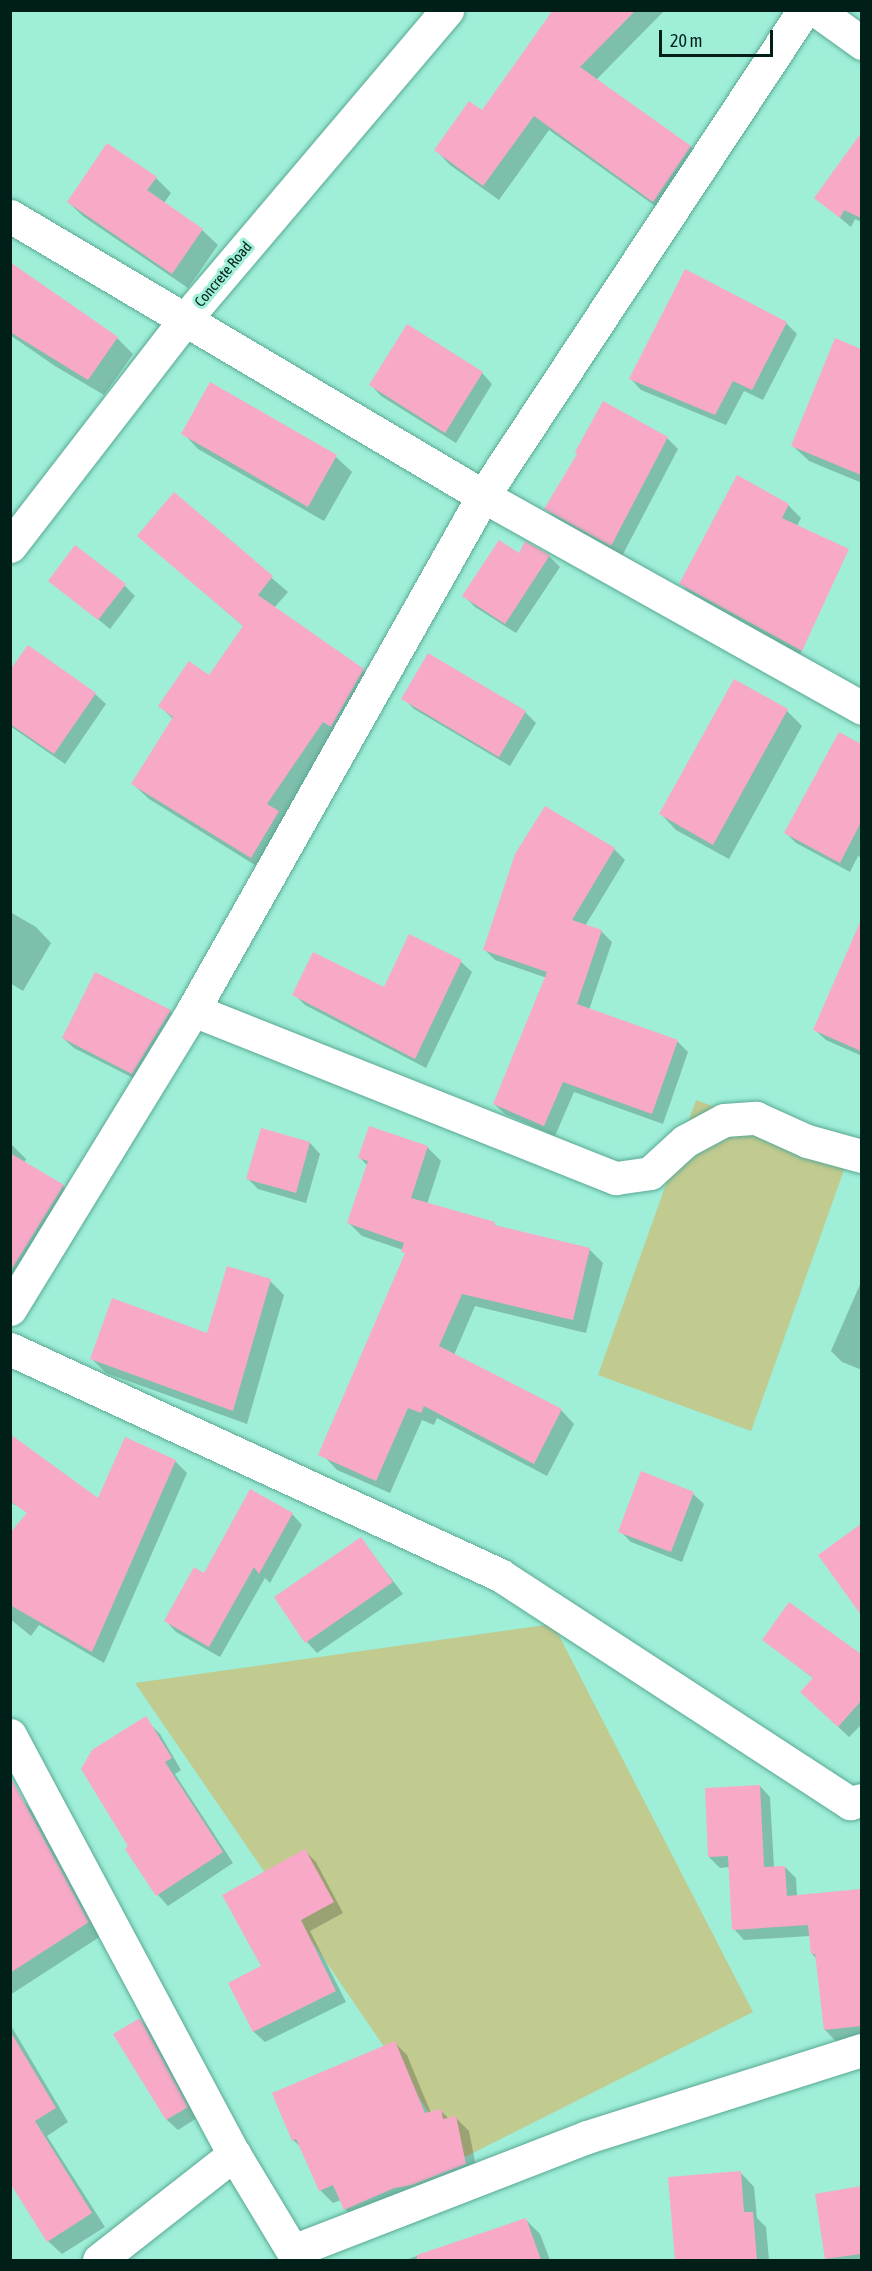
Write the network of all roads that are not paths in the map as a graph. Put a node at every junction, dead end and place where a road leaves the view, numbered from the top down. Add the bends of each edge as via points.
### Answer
1 (447, 10) edge
2 (804, 10) edge
3 (816, 10) edge
4 (861, 43) edge
5 (10, 216) edge
6 (186, 318) junction
7 (483, 496) junction
8 (10, 546) edge
9 (861, 708) edge
10 (193, 1010) junction
11 (861, 1156) edge
12 (10, 1310) edge
13 (10, 1349) edge
14 (10, 1735) edge
15 (858, 1807) edge
16 (861, 2050) edge
17 (234, 2154) junction
18 (295, 2256) edge
19 (99, 2260) edge

1 - 6 street, Concrete Road
2 - 7 street
3 - 4 street
5 - 6 street
6 - 7 street
6 - 8 street, Concrete Road
7 - 9 street
7 - 10 street
10 - 11 street via 616,1178 650,1173 685,1141 724,1120 756,1118 807,1141
10 - 12 street
13 - 15 street via 500,1575
14 - 17 street
16 - 18 street via 587,2137
17 - 18 street
17 - 19 street

